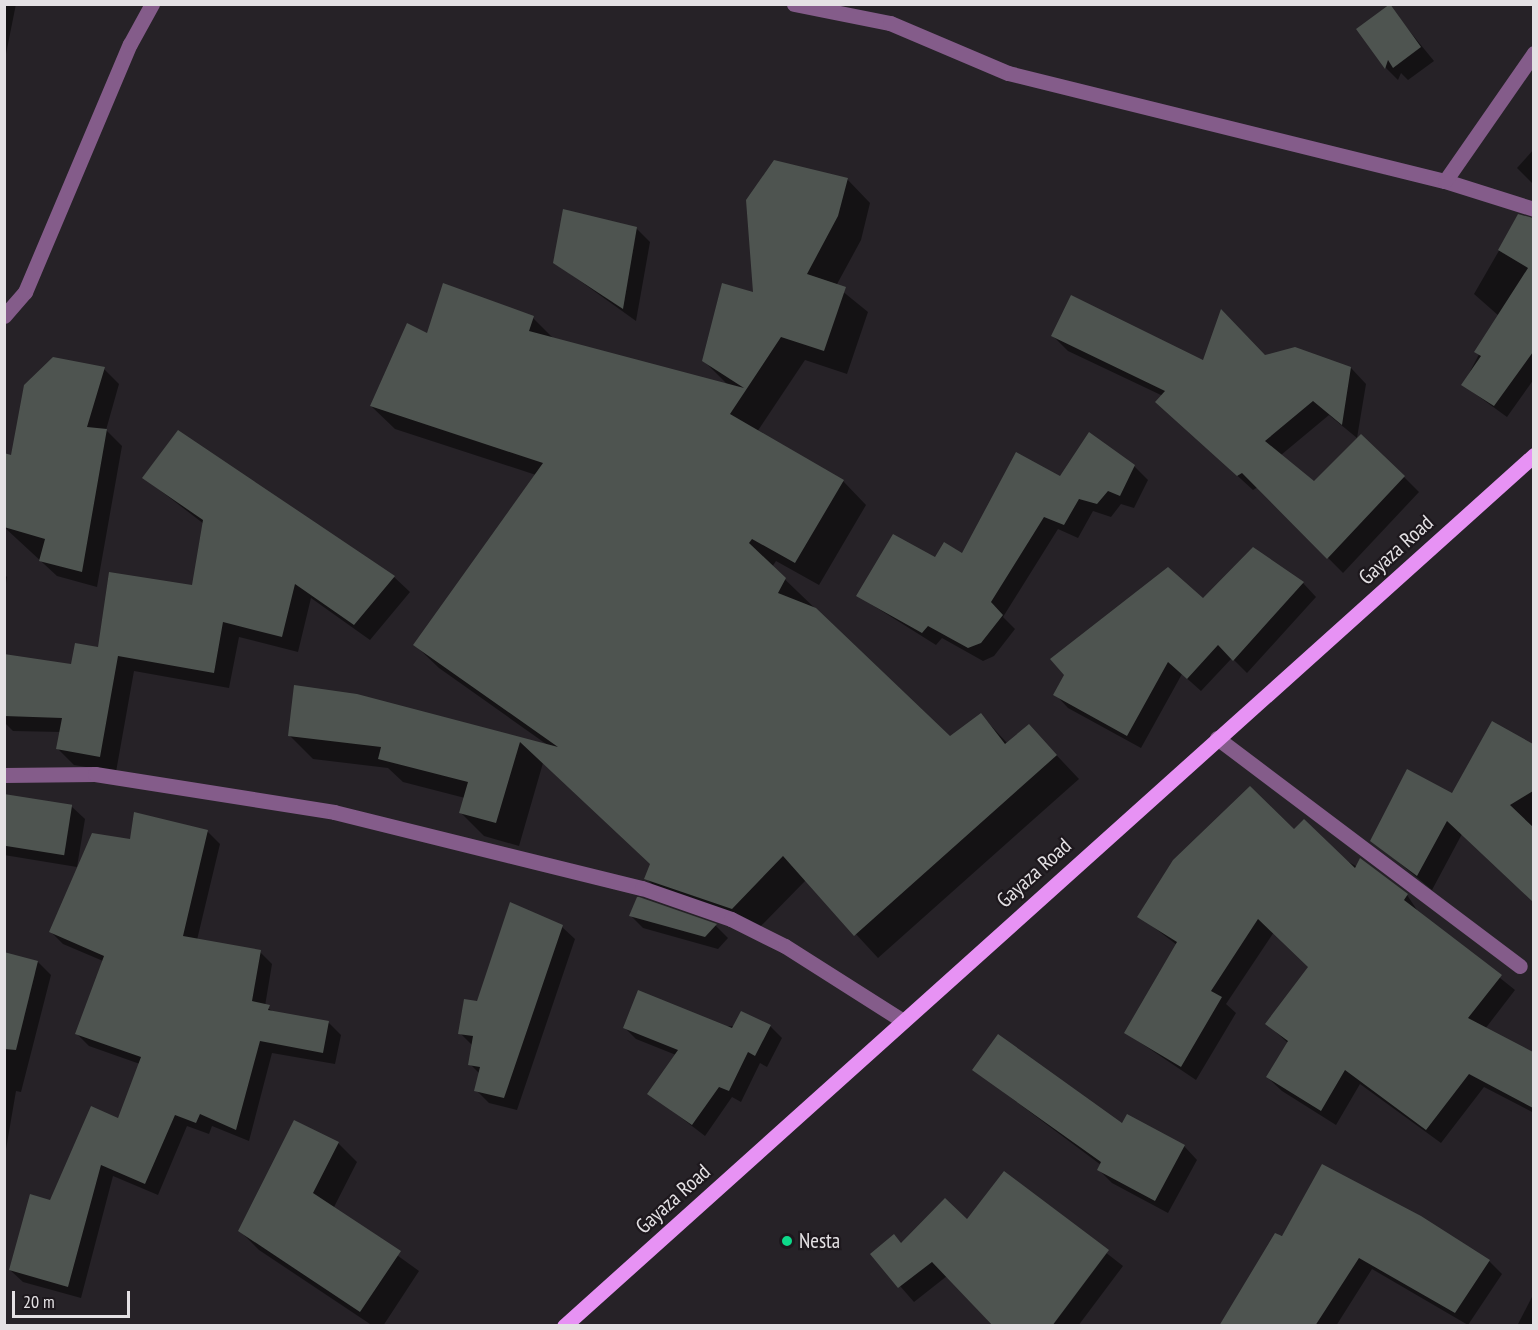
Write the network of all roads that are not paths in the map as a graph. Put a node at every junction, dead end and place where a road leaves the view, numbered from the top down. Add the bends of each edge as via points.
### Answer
1 (152, 4) edge
2 (794, 4) edge
3 (1533, 53) edge
4 (1445, 181) junction
5 (1533, 209) edge
6 (4, 316) edge
7 (1533, 455) edge
8 (1217, 738) junction
9 (4, 775) edge
10 (1520, 966) dead end
11 (903, 1021) junction
12 (564, 1326) edge

1 - 6 street via 130,44 25,292
2 - 4 street via 890,23 1008,73
3 - 4 street
4 - 5 street
7 - 8 main road, Gayaza Road
8 - 10 street
8 - 11 main road, Gayaza Road
9 - 11 street via 95,774 334,812 631,885 731,919 785,946
11 - 12 main road, Gayaza Road

